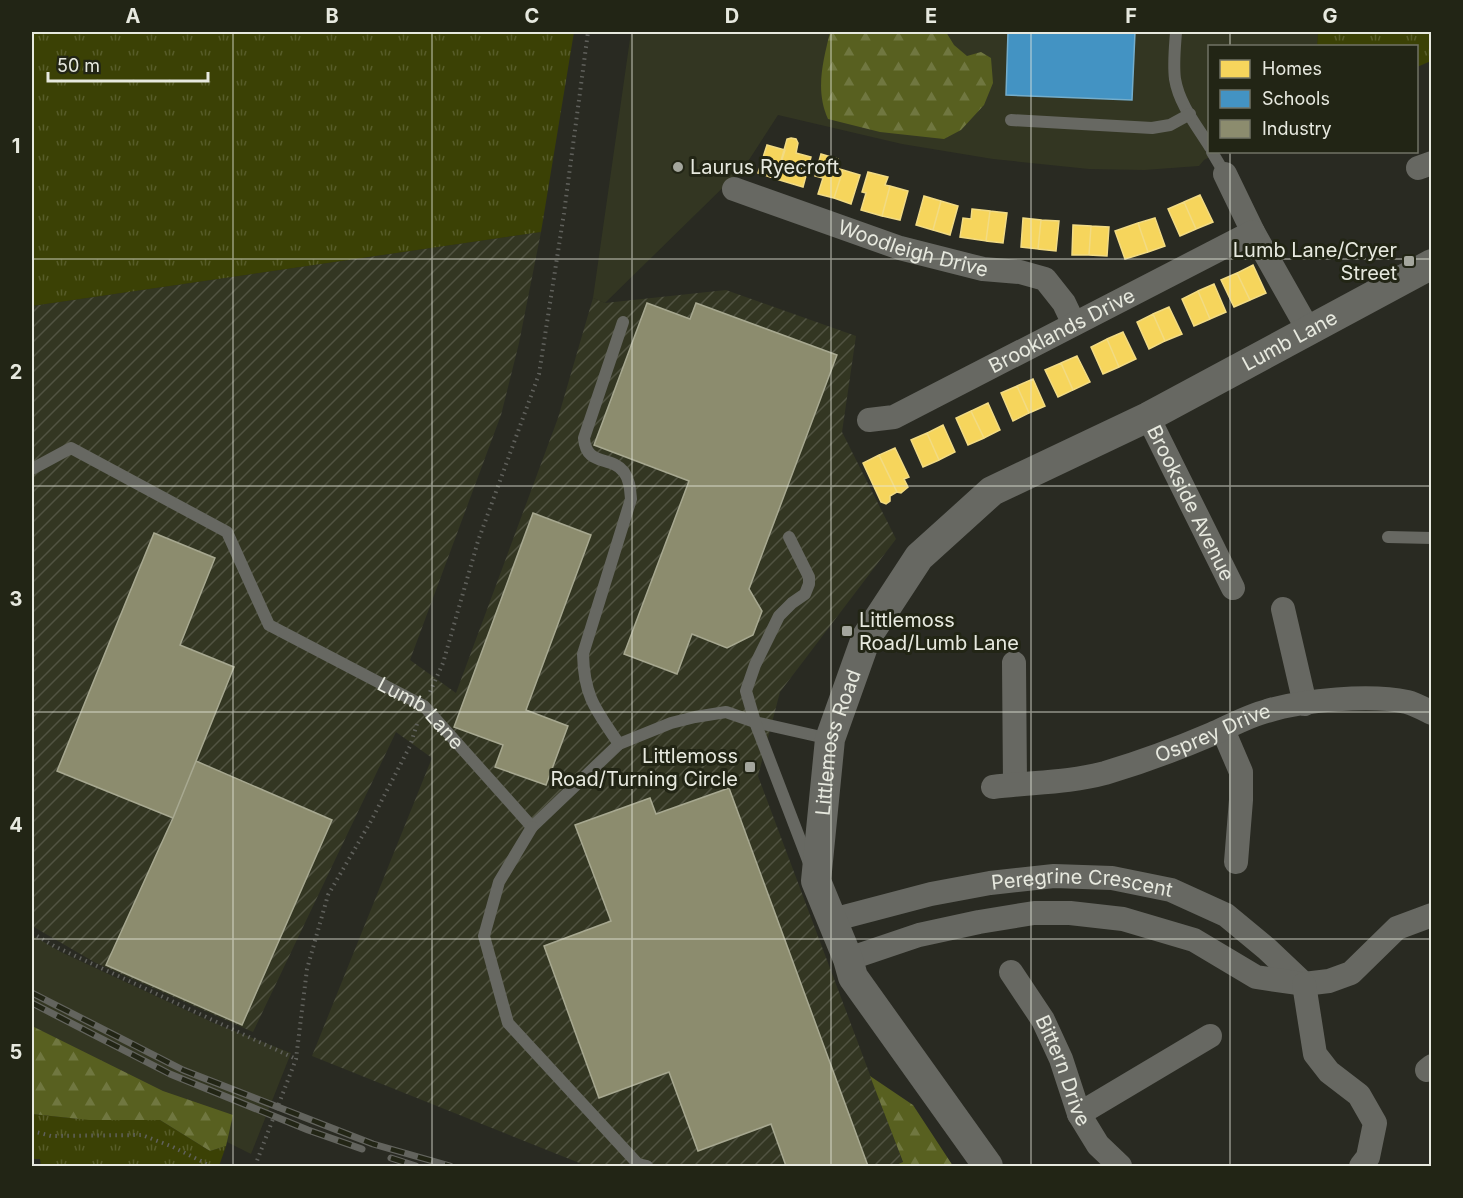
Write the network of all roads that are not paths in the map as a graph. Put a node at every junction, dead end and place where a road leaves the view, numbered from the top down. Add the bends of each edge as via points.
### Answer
1 (1176, 32) edge
2 (1190, 114) junction
3 (1011, 120) dead end
4 (1208, 145) edge
5 (1213, 153) edge
6 (1225, 174) joint
7 (734, 189) dead end
8 (1253, 232) junction
9 (1431, 264) edge
10 (623, 322) dead end
11 (1074, 324) junction
12 (1309, 331) junction
13 (1148, 417) junction
14 (868, 420) dead end
15 (32, 469) edge
16 (789, 537) dead end
17 (1389, 537) dead end
18 (1431, 538) edge
19 (1233, 588) dead end
20 (1283, 609) dead end
21 (1014, 663) dead end
22 (1305, 704) junction
23 (1431, 713) edge
24 (754, 722) junction
25 (1223, 730) junction
26 (830, 739) junction
27 (620, 744) junction
28 (531, 827) junction
29 (1236, 862) dead end
30 (816, 881) junction
31 (1431, 915) edge
32 (832, 920) junction
33 (848, 959) junction
34 (1011, 972) dead end
35 (1304, 984) junction
36 (1210, 1036) dead end
37 (1079, 1114) junction
38 (647, 1167) edge
39 (988, 1167) edge
40 (1120, 1167) edge
41 (1361, 1167) edge

1 - 2 lane via 1175,80
2 - 3 lane via 1170,125 1152,128
2 - 4 lane
5 - 6 lane
6 - 8 street
7 - 11 street, Woodleigh Drive via 900,248 983,269 1045,279
8 - 11 street, Brooklands Drive
8 - 12 street
9 - 12 street, Lumb Lane
10 - 27 lane via 584,438 585,449 591,455 622,470 630,483 631,500 582,654 590,699
11 - 14 street, Brooklands Drive via 894,417
12 - 13 street, Lumb Lane
13 - 19 street, Brookside Avenue
13 - 26 street, Littlemoss Road via 992,491 919,557 866,638
15 - 28 lane, Lumb Lane via 71,448 227,532 269,625 423,706
16 - 24 lane via 809,584 805,594 779,616 755,665 746,691
17 - 18 lane
20 - 22 street
21 - 25 street, Osprey Drive via 1004,785 1052,783 1104,773
22 - 23 street, Osprey Drive via 1390,699
22 - 25 street, Osprey Drive via 1266,711
24 - 26 lane
24 - 27 lane via 726,712 695,717
24 - 30 lane
25 - 29 street via 1240,772
26 - 30 street, Littlemoss Road
27 - 28 lane
28 - 38 lane via 499,882 484,936 508,1023 638,1164
30 - 32 street, Littlemoss Road
31 - 35 street, Peregrine Crescent via 1397,928 1351,973
32 - 33 street, Littlemoss Road
32 - 35 street, Peregrine Crescent via 990,883 1054,876 1112,878 1171,890 1226,915
33 - 35 street, Peregrine Crescent via 919,935 979,922 1034,913 1070,913 1123,919 1194,940 1256,976
33 - 39 street, Littlemoss Road via 853,976
34 - 37 street, Bittern Drive via 1043,1020
35 - 41 street via 1316,1054 1329,1072 1359,1095 1375,1123 1368,1157
36 - 37 street
37 - 40 street, Bittern Drive via 1098,1145

